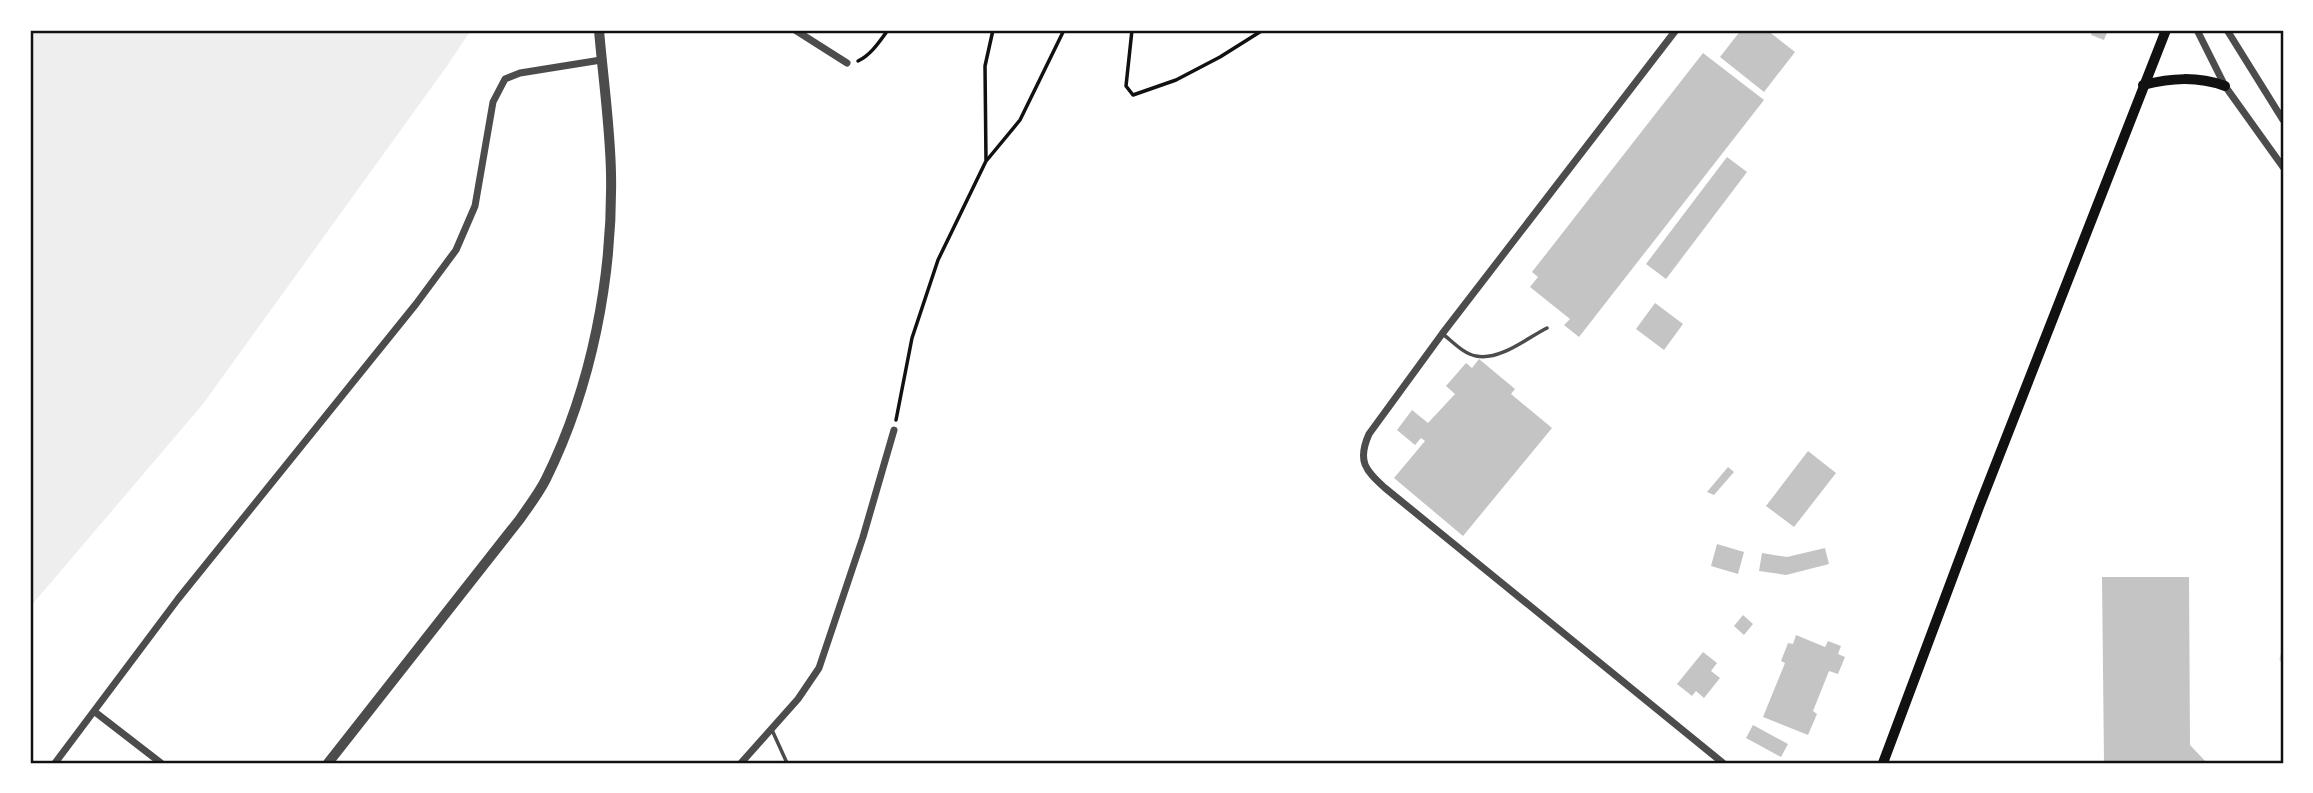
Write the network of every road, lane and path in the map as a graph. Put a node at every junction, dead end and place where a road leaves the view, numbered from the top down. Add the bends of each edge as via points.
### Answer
1 (599, 30) edge
2 (795, 30) edge
3 (888, 30) edge
4 (993, 30) edge
5 (1064, 30) edge
6 (1132, 30) edge
7 (1263, 30) edge
8 (1676, 30) edge
9 (2158, 30) edge
10 (2166, 30) edge
11 (2197, 30) edge
12 (2227, 30) edge
13 (2159, 47) junction
14 (601, 60) junction
15 (847, 63) joint
16 (2143, 85) junction
17 (2225, 86) junction
18 (2283, 120) edge
19 (986, 161) junction
20 (2283, 167) edge
21 (1547, 328) dead end
22 (1442, 334) junction
23 (894, 430) joint
24 (95, 712) junction
25 (772, 729) junction
26 (55, 763) edge
27 (161, 763) edge
28 (328, 763) edge
29 (741, 763) edge
30 (786, 763) edge
31 (1723, 763) edge
32 (1883, 763) edge

1 - 14 street
2 - 15 street
3 - 15 path via 862,60
4 - 19 path via 985,66
5 - 19 path via 1020,120
6 - 7 path via 1126,86 1133,95 1176,80
8 - 22 street
9 - 13 main road
10 - 13 main road
11 - 17 street
12 - 18 street
13 - 16 main road
14 - 24 street via 520,72 505,79 493,102 475,206 456,250 177,599
14 - 28 street via 611,173 609,245 593,342 562,442 545,481 520,519
16 - 17 main road via 2184,78
16 - 32 main road
17 - 20 street
19 - 23 path via 938,260 912,338
21 - 22 lane via 1490,356 1468,353
22 - 31 street via 1369,434 1362,451 1364,465 1385,488
23 - 25 street via 819,668
24 - 26 street
24 - 27 street
25 - 29 street
25 - 30 lane

